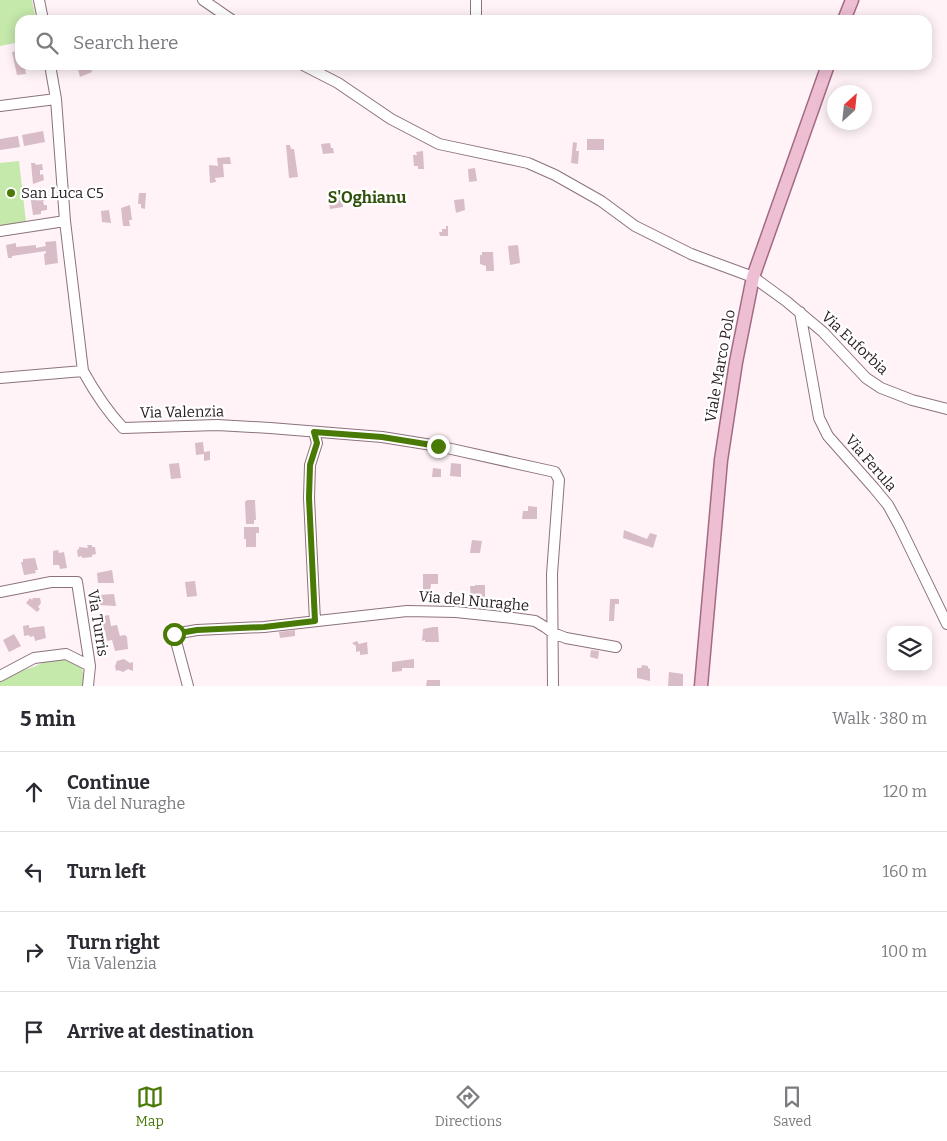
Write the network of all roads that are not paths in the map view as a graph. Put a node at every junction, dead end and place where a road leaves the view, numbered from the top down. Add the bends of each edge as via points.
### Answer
1 (39, 0) edge
2 (203, 0) edge
3 (476, 0) edge
4 (852, 0) edge
5 (41, 15) edge
6 (225, 15) edge
7 (476, 15) edge
8 (846, 15) edge
9 (51, 70) edge
10 (313, 70) edge
11 (826, 70) edge
12 (56, 99) junction
13 (0, 106) edge
14 (66, 221) junction
15 (0, 231) edge
16 (752, 277) junction
17 (800, 312) junction
18 (83, 371) junction
19 (0, 378) edge
20 (947, 409) edge
21 (314, 432) junction
22 (0, 592) edge
23 (315, 621) junction
24 (947, 624) edge
25 (553, 634) junction
26 (616, 646) dead end
27 (90, 666) junction
28 (0, 676) edge
29 (88, 686) edge
30 (188, 686) edge
31 (553, 686) edge
32 (701, 686) edge

1 - 5 street
2 - 6 street
3 - 7 street
4 - 8 main road
9 - 12 street, Via Valenzia
10 - 16 street, Via Euforbia via 438,144 528,163 601,201 635,226 691,254
11 - 16 main road, Viale Marco Polo
12 - 13 street
12 - 14 street, Via Valenzia
14 - 15 street
14 - 18 street, Via Valenzia
16 - 17 street, Via Euforbia
16 - 32 main road, Viale Marco Polo via 721,460
17 - 20 street, Via Euforbia via 866,378 881,388
17 - 24 street, Via Ferula via 820,418 828,436 888,505
18 - 19 street
18 - 21 street, Via Valenzia via 123,428 216,426
21 - 23 street via 317,443 310,465 309,498
21 - 25 street, Via Valenzia via 382,437 438,446 555,472 559,480 553,542
22 - 27 street, Via Turris via 51,582 77,582
23 - 25 street, Via del Nuraghe via 407,611 456,612 535,621
23 - 30 street, Via del Nuraghe via 174,634
25 - 26 street, Via del Nuraghe
25 - 31 street
27 - 28 street via 66,654 34,658
27 - 29 street, Via Turris

